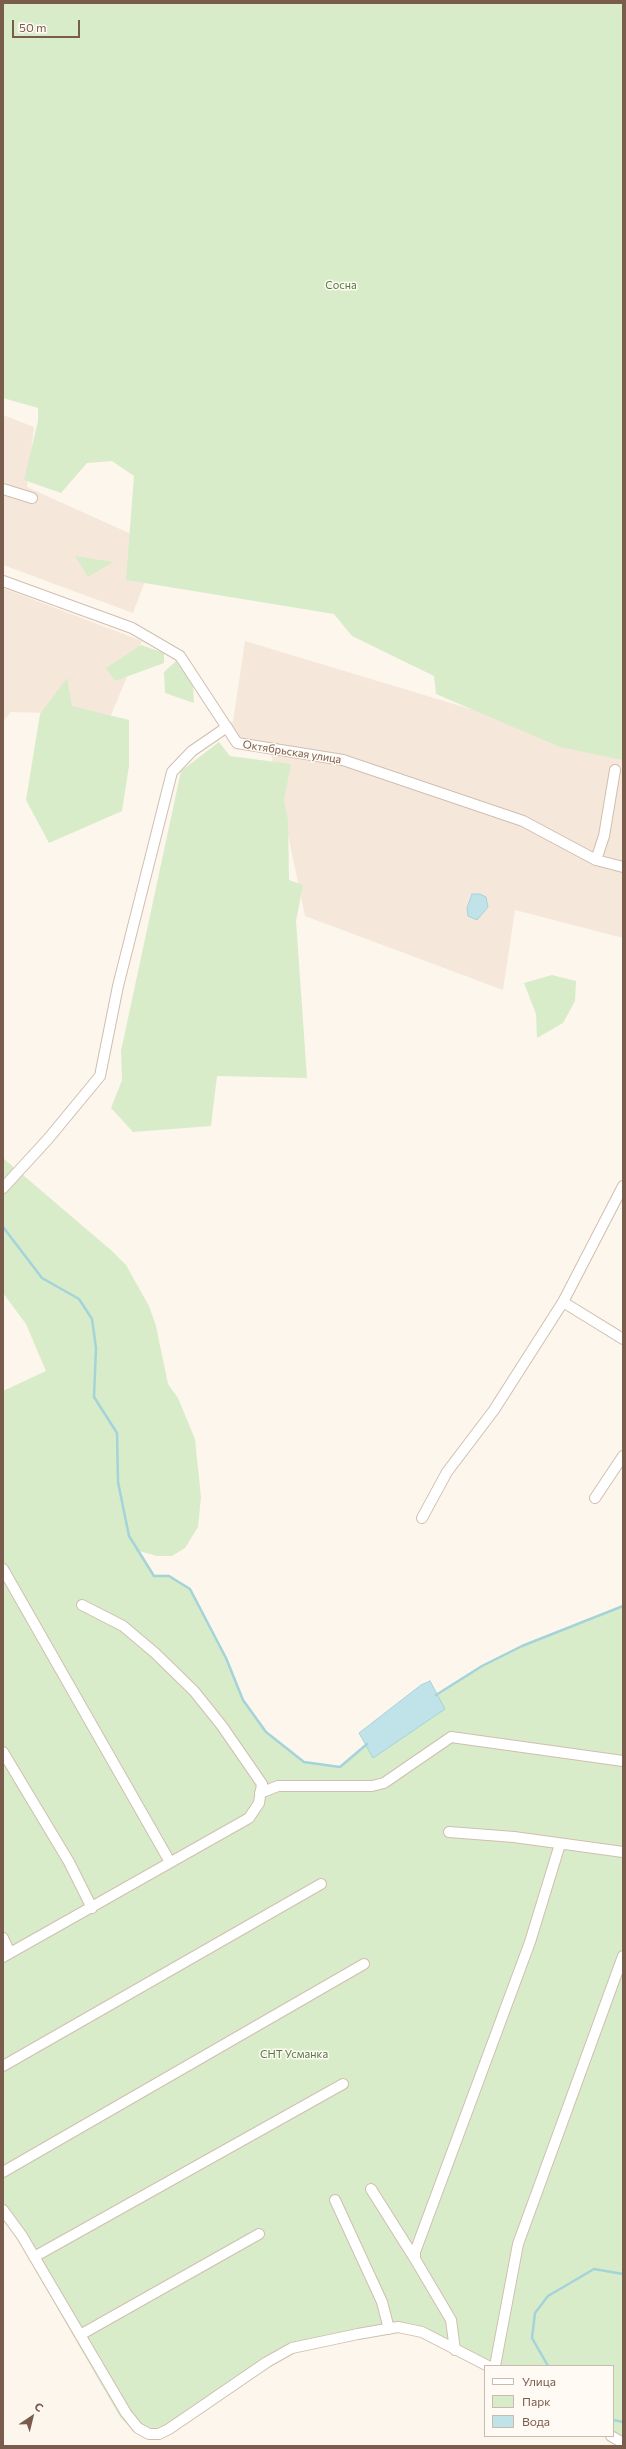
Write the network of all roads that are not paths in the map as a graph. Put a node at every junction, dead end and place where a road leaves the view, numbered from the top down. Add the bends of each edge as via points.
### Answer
1 (3, 489) edge
2 (32, 498) dead end
3 (3, 581) edge
4 (227, 727) junction
5 (615, 770) dead end
6 (596, 860) junction
7 (623, 866) edge
8 (623, 1186) edge
9 (3, 1188) edge
10 (563, 1302) junction
11 (623, 1339) edge
12 (623, 1456) edge
13 (595, 1498) dead end
14 (422, 1518) dead end
15 (3, 1569) edge
16 (82, 1605) dead end
17 (3, 1752) edge
18 (623, 1761) edge
19 (260, 1793) junction
20 (449, 1832) dead end
21 (560, 1844) junction
22 (623, 1852) edge
23 (170, 1862) junction
24 (321, 1884) dead end
25 (92, 1908) junction
26 (3, 1938) edge
27 (7, 1955) edge
28 (623, 1956) edge
29 (364, 1964) dead end
30 (3, 2066) edge
31 (343, 2084) dead end
32 (3, 2172) edge
33 (371, 2189) dead end
34 (335, 2200) dead end
35 (3, 2210) edge
36 (259, 2234) dead end
37 (34, 2257) junction
38 (415, 2259) junction
39 (389, 2329) junction
40 (80, 2336) junction
41 (455, 2350) junction
42 (486, 2365) edge
43 (496, 2365) edge
44 (613, 2437) edge
45 (623, 2443) edge

1 - 2 street
3 - 4 street, Октябрьская улица via 132,628 180,656
4 - 6 street, Октябрьская улица via 237,743 343,760 523,821
4 - 9 street via 192,751 172,772 118,986 100,1076
5 - 6 street via 604,836
6 - 7 street, Октябрьская улица
8 - 10 street
10 - 11 street
10 - 14 street via 494,1410 447,1472
12 - 13 street
15 - 23 street
16 - 19 street via 123,1626 156,1653 194,1691 262,1784
17 - 25 street via 69,1862
18 - 19 street via 451,1737 384,1784 278,1786
19 - 23 street via 259,1803 249,1818
20 - 21 street via 514,1837
21 - 22 street
21 - 38 street via 528,1949 436,2193 415,2252
23 - 25 street
24 - 30 street
25 - 27 street
26 - 27 street
28 - 43 street via 518,2244
29 - 32 street
31 - 37 street
33 - 38 street
34 - 39 street via 382,2302
35 - 37 street via 7,2212
36 - 40 street
37 - 40 street
38 - 41 street via 451,2320
39 - 40 street via 292,2348 159,2434 149,2434 131,2420
39 - 41 street via 398,2327 422,2332
41 - 42 street
44 - 45 street

